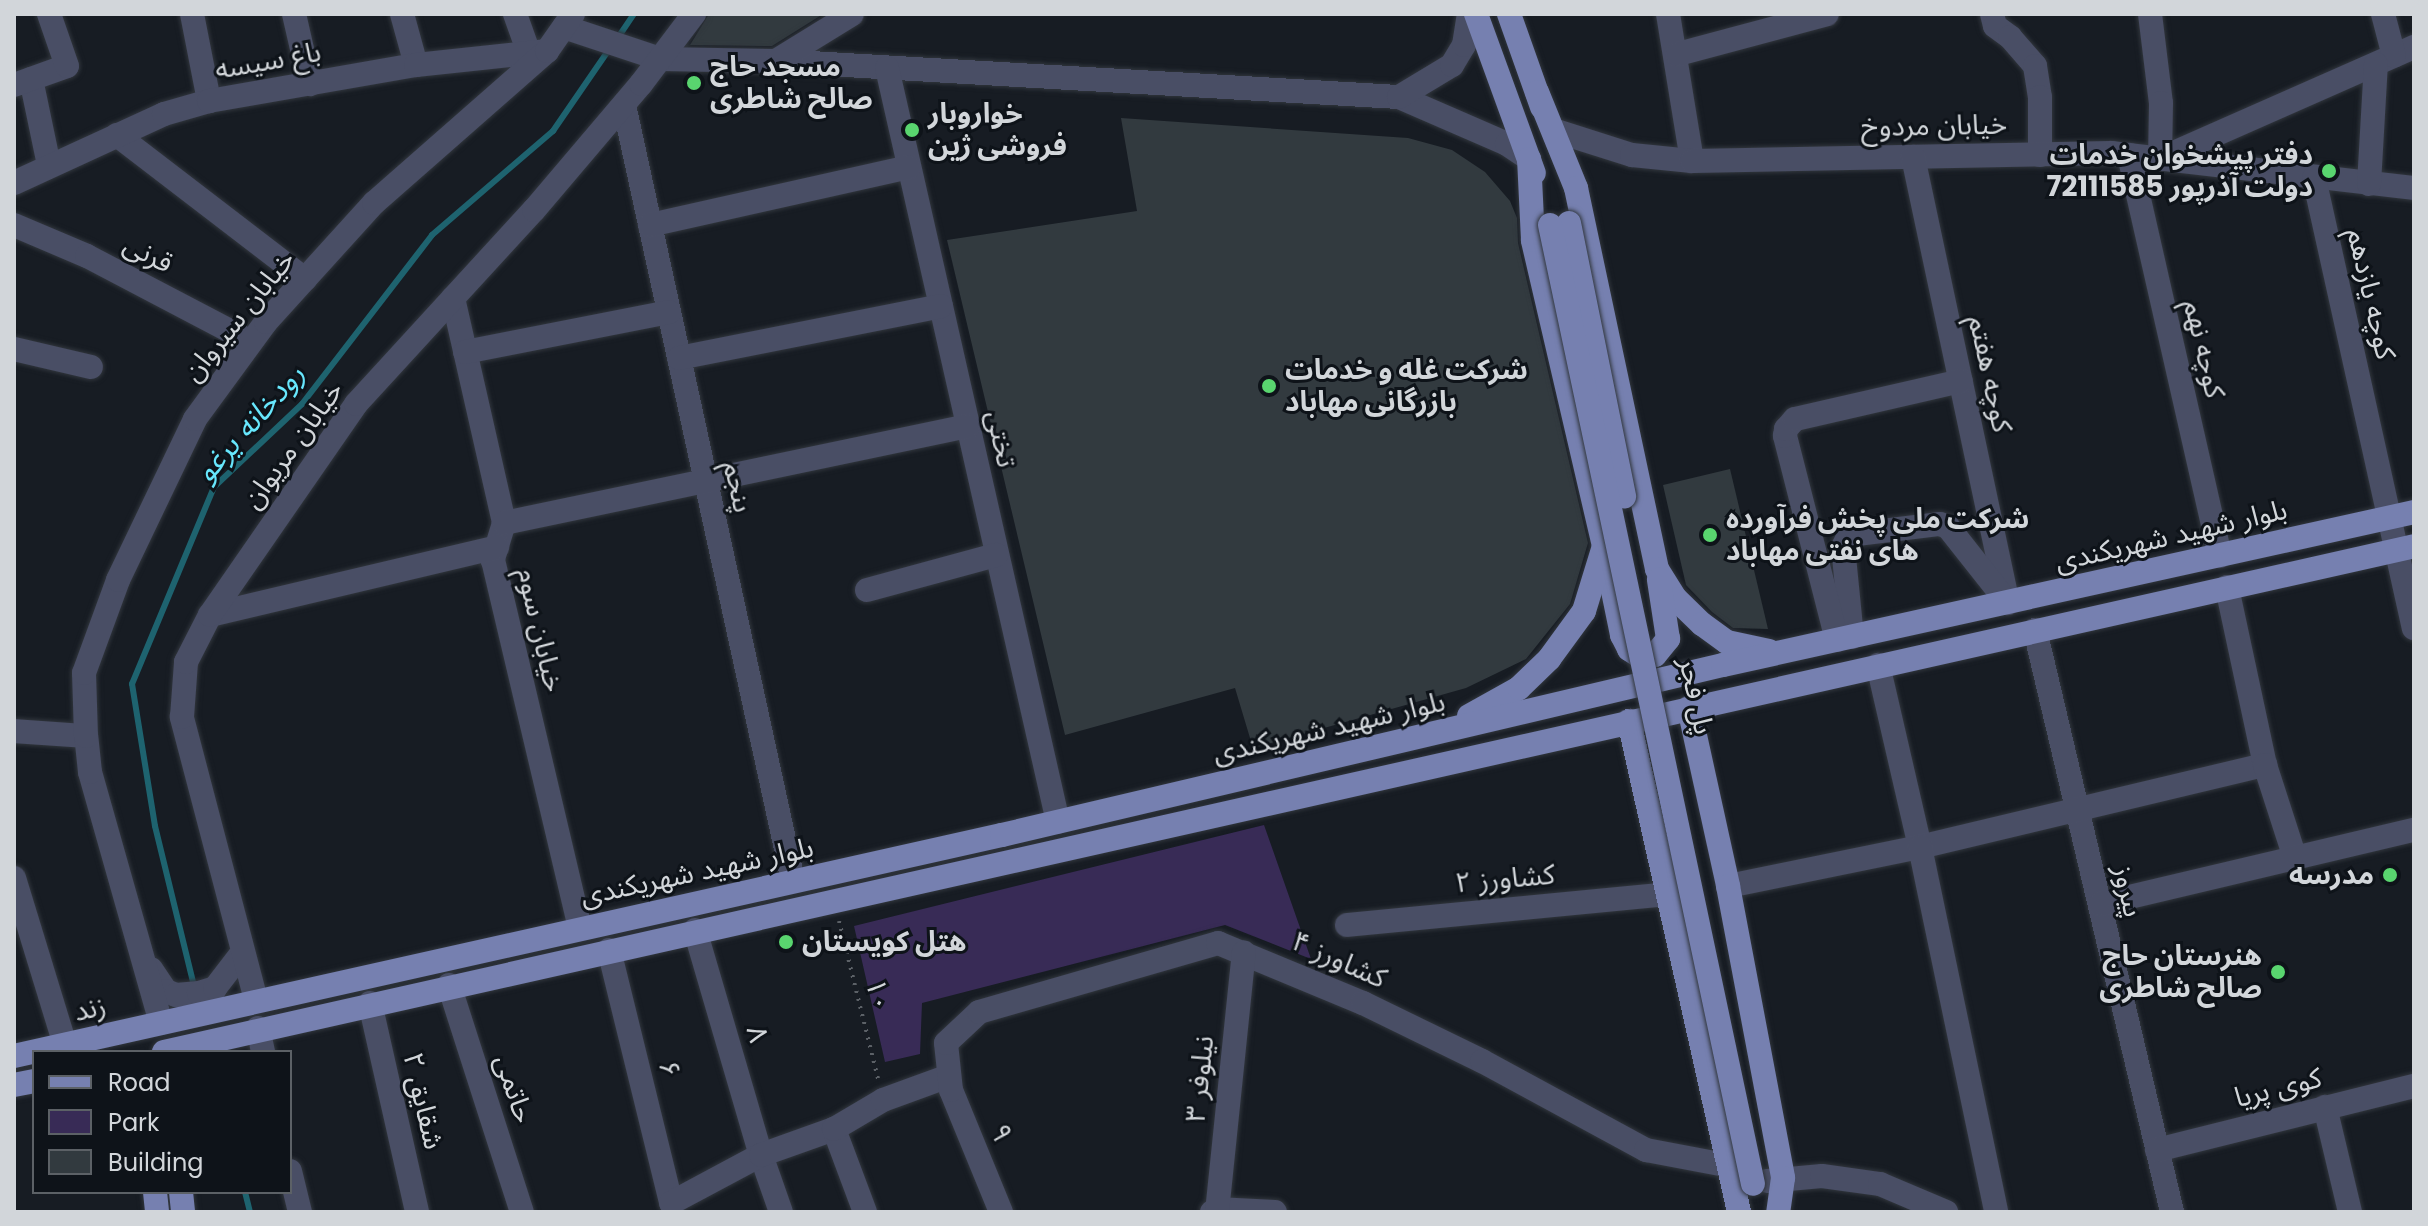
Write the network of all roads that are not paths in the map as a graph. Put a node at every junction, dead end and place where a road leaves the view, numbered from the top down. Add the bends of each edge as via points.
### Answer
1 (49, 14) edge
2 (192, 14) edge
3 (294, 14) edge
4 (402, 14) edge
5 (515, 14) edge
6 (694, 14) edge
7 (852, 14) edge
8 (1469, 14) edge
9 (1476, 14) edge
10 (1509, 14) edge
11 (1668, 14) edge
12 (1827, 14) edge
13 (1992, 14) edge
14 (2150, 14) edge
15 (2383, 14) edge
16 (569, 20) edge
17 (538, 52) junction
18 (1678, 54) junction
19 (2395, 56) edge
20 (660, 59) junction
21 (776, 61) junction
22 (416, 65) junction
23 (887, 68) junction
24 (22, 82) edge
25 (310, 84) junction
26 (1537, 92) junction
27 (1399, 97) junction
28 (209, 101) junction
29 (624, 105) junction
30 (1553, 130) junction
31 (117, 135) junction
32 (2040, 155) junction
33 (2129, 155) junction
34 (1913, 157) junction
35 (1529, 159) junction
36 (2160, 159) junction
37 (1692, 161) junction
38 (49, 165) junction
39 (909, 167) junction
40 (2314, 178) junction
41 (14, 183) edge
42 (2369, 184) junction
43 (2414, 188) edge
44 (1560, 224) junction
45 (14, 225) edge
46 (650, 225) junction
47 (305, 279) junction
48 (453, 298) junction
49 (941, 306) junction
50 (669, 312) junction
51 (251, 342) junction
52 (14, 349) edge
53 (465, 352) junction
54 (679, 358) junction
55 (91, 367) dead end
56 (1961, 381) junction
57 (968, 426) junction
58 (705, 480) junction
59 (2403, 514) edge
60 (504, 523) junction
61 (1604, 546) junction
62 (497, 547) junction
63 (2406, 547) edge
64 (996, 555) junction
65 (2220, 556) junction
66 (1657, 569) junction
67 (2227, 587) junction
68 (867, 590) dead end
69 (2008, 603) junction
70 (210, 615) junction
71 (2414, 628) edge
72 (2035, 630) junction
73 (1844, 638) junction
74 (1784, 652) junction
75 (1878, 665) junction
76 (1689, 708) junction
77 (1629, 721) junction
78 (14, 731) edge
79 (86, 736) junction
80 (1417, 738) junction
81 (2265, 765) junction
82 (2077, 810) junction
83 (1058, 822) junction
84 (2414, 830) edge
85 (1920, 847) junction
86 (2295, 858) junction
87 (14, 878) edge
88 (793, 881) junction
89 (1728, 886) junction
90 (1669, 894) junction
91 (2100, 904) junction
92 (1347, 925) dead end
93 (580, 928) junction
94 (695, 930) junction
95 (609, 950) junction
96 (1244, 952) junction
97 (242, 953) junction
98 (449, 985) junction
99 (256, 1000) junction
100 (370, 1003) junction
101 (172, 1013) junction
102 (260, 1040) edge
103 (136, 1041) edge
104 (65, 1045) junction
105 (42, 1050) edge
106 (170, 1050) edge
107 (178, 1050) edge
108 (949, 1076) junction
109 (2414, 1086) edge
110 (2325, 1107) junction
111 (834, 1129) junction
112 (2157, 1150) junction
113 (761, 1155) junction
114 (1731, 1166) junction
115 (292, 1179) edge
116 (1767, 1181) junction
117 (669, 1208) edge
118 (1215, 1211) edge
119 (300, 1212) edge
120 (417, 1212) edge
121 (522, 1212) edge
122 (781, 1212) edge
123 (865, 1212) edge
124 (1001, 1212) edge
125 (1275, 1212) edge
126 (1739, 1212) edge
127 (1752, 1212) edge
128 (1766, 1212) edge
129 (1778, 1212) edge
130 (1946, 1212) edge
131 (1996, 1212) edge
132 (2172, 1212) edge
133 (2350, 1212) edge

1 - 24 street via 67,66
2 - 28 street
3 - 25 street
4 - 22 street
5 - 17 street
6 - 20 street, خیابان مریوان
7 - 21 street
8 - 27 street via 1464,45 1452,65
9 - 35 main road
10 - 26 main road
11 - 18 street
12 - 18 street
13 - 32 street via 1995,26 2035,66
14 - 36 street via 2161,103
15 - 19 street
16 - 17 street, خیابان سیروان
16 - 20 street
17 - 22 street, باغ سیسه
17 - 47 street, خیابان سیروان via 374,203
18 - 37 street
19 - 36 street
19 - 42 street
20 - 21 street
20 - 29 street, خیابان مریوان
21 - 23 street
22 - 25 street, باغ سیسه
23 - 27 street
23 - 39 street, تختی
24 - 38 street
25 - 28 street, باغ سیسه
26 - 30 main road
26 - 44 main road via 1552,141
27 - 35 street via 1507,144
28 - 31 street, باغ سیسه
29 - 46 street, پنجم
29 - 48 street, خیابان مریوان
30 - 37 street, خیابان مردوخ via 1632,155
30 - 66 main road via 1576,188
31 - 38 street, باغ سیسه
31 - 47 street
32 - 33 street, خیابان مردوخ
32 - 34 street, خیابان مردوخ
33 - 36 street, خیابان مردوخ
33 - 65 street, کوچه نهم
34 - 37 street, خیابان مردوخ
34 - 56 street, کوچه هفتم
35 - 44 main road
35 - 61 main road via 1533,240
36 - 40 street, خیابان مردوخ
38 - 41 street, باغ سیسه
39 - 46 street
39 - 49 street, تختی
40 - 42 street, خیابان مردوخ
40 - 59 street, کوچه یازدهم
42 - 43 street, خیابان مردوخ
44 - 116 main road, پل فجر, bridge
45 - 51 street, قرنی via 87,256
46 - 50 street, پنجم
47 - 51 street, خیابان سیروان
48 - 53 street, خیابان سوم
48 - 70 street, خیابان مریوان via 356,404
49 - 54 street
49 - 57 street, تختی
50 - 53 street
50 - 54 street, پنجم
51 - 79 street, خیابان سیروان via 195,419 118,580 84,673
52 - 55 street
53 - 60 street, خیابان سوم
54 - 58 street, پنجم
56 - 69 street, کوچه هفتم
56 - 73 street via 1795,419 1786,429
57 - 58 street
57 - 64 street, تختی
58 - 60 street
58 - 88 street, پنجم
59 - 63 street, کوچه یازدهم
59 - 65 main road, بلوار شهید شهریکندی
60 - 62 street, خیابان سوم
61 - 66 main road via 1622,635 1641,657 1655,655 1668,639
61 - 80 main road via 1584,611 1549,659 1519,688 1484,709
62 - 70 street
62 - 93 street, خیابان سوم via 493,560
63 - 67 main road, بلوار شهید شهریکندی
63 - 71 street, کوچه یازدهم
64 - 68 street
64 - 83 street, تختی
65 - 69 main road, بلوار شهید شهریکندی
66 - 74 main road via 1676,599 1727,642
67 - 72 main road, بلوار شهید شهریکندی
67 - 81 street
69 - 73 main road, بلوار شهید شهریکندی
69 - 73 street via 1948,527 1857,534 1843,547
70 - 97 street, خیابان مریوان via 186,662 182,717
72 - 75 main road, بلوار شهید شهریکندی
72 - 82 street, پیروز
73 - 74 main road, بلوار شهید شهریکندی
74 - 80 main road, بلوار شهید شهریکندی
75 - 76 main road, بلوار شهید شهریکندی
75 - 85 street
76 - 77 main road, بلوار شهید شهریکندی
76 - 89 main road
77 - 90 main road
77 - 94 main road, بلوار شهید شهریکندی
78 - 79 street
79 - 101 street, خیابان سیروان via 90,772 140,949
80 - 83 main road, بلوار شهید شهریکندی
81 - 82 street
81 - 86 street
82 - 85 street
82 - 91 street, پیروز
83 - 88 main road, بلوار شهید شهریکندی
84 - 86 street
85 - 89 street
85 - 131 street
86 - 91 street
87 - 104 street
88 - 93 main road, بلوار شهید شهریکندی
89 - 116 main road
90 - 92 street, کشاورز ۲
90 - 114 main road
91 - 112 street, پیروز
93 - 99 main road, بلوار شهید شهریکندی
94 - 95 main road, بلوار شهید شهریکندی
94 - 113 street, ۸
95 - 98 main road, بلوار شهید شهریکندی
95 - 117 street, ۶
96 - 108 street, کشاورز ۴ via 1218,943 979,1012 946,1043
96 - 114 street, کشاورز ۴ via 1482,1061 1646,1150
96 - 118 street, نیلوفر ۳
97 - 99 street, خیابان مریوان
97 - 101 street via 215,988
98 - 100 main road, بلوار شهید شهریکندی
98 - 121 street, حاتمی
99 - 101 main road, بلوار شهید شهریکندی
100 - 102 main road, بلوار شهید شهریکندی
100 - 120 street, شقایق ۲
101 - 103 main road, زند
101 - 106 main road
102 - 107 main road, بلوار شهید شهریکندی
103 - 104 main road, زند
104 - 105 main road, زند
108 - 111 street via 883,1100
108 - 124 street, ۹
109 - 110 street, کوی پریا
110 - 112 street, کوی پریا
110 - 133 street
111 - 113 street
111 - 123 street
112 - 132 street, پیروز
113 - 117 street
113 - 122 street, ۸
114 - 126 main road
115 - 119 street
116 - 127 main road
116 - 128 main road
116 - 129 main road
116 - 130 street via 1822,1176 1880,1184
118 - 125 street

